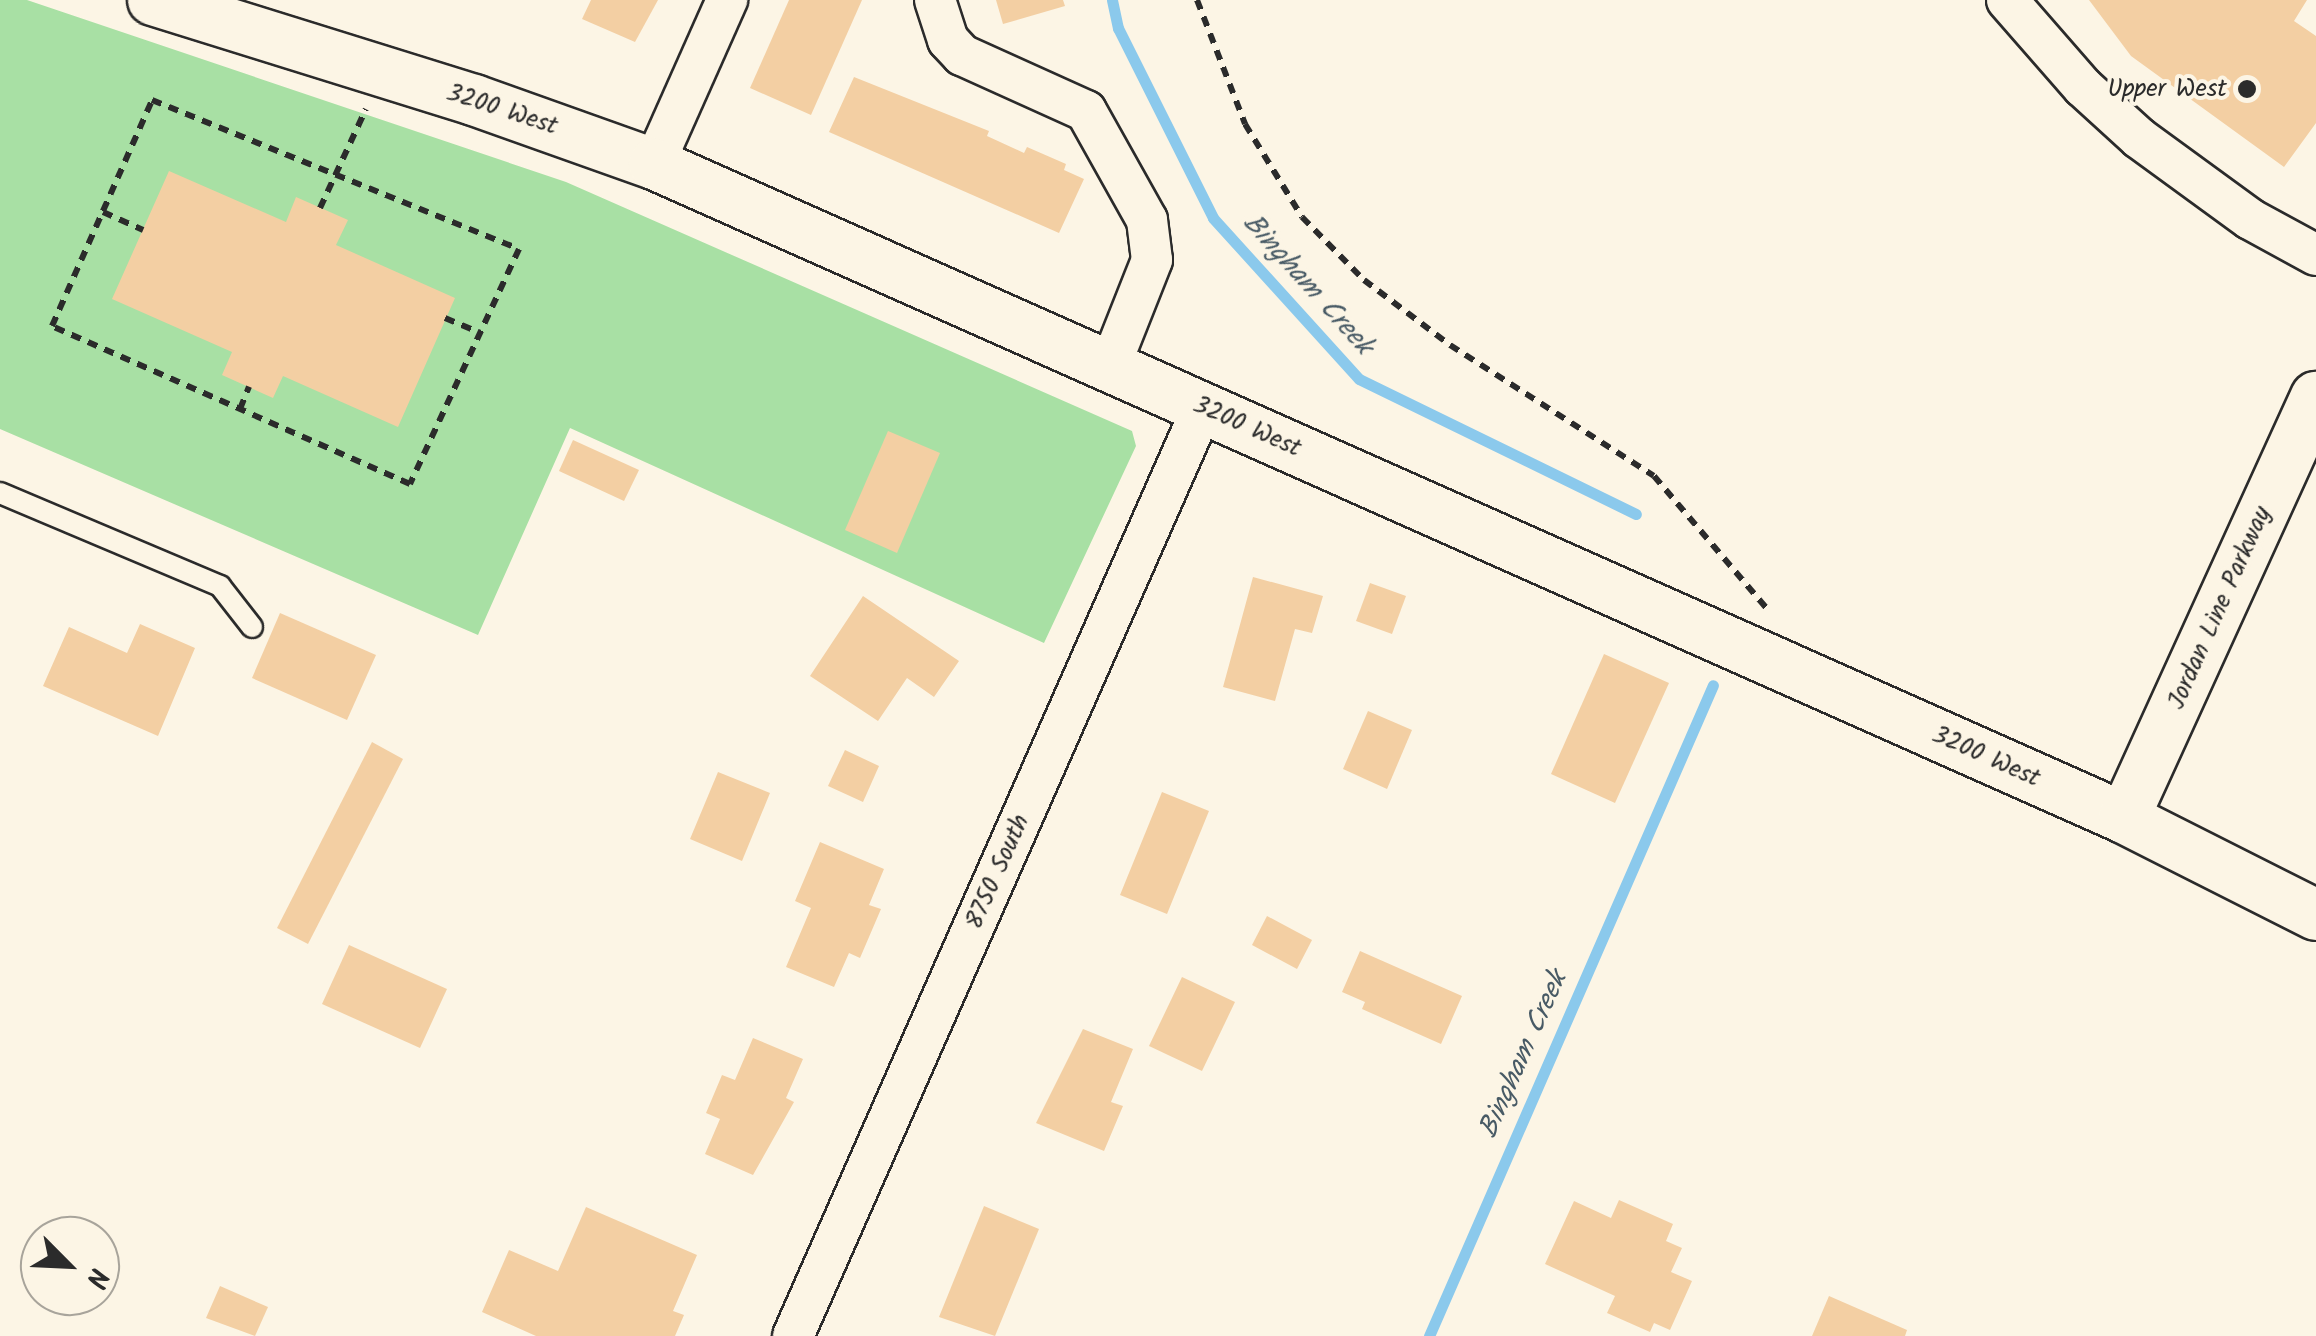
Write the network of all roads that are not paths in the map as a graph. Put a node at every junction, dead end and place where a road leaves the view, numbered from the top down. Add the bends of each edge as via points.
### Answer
1 (152, 0) edge
2 (727, 0) edge
3 (935, 0) edge
4 (2007, 0) edge
5 (654, 164) junction
6 (2316, 254) edge
7 (1110, 366) junction
8 (2316, 397) edge
9 (1203, 408) junction
10 (0, 493) edge
11 (252, 627) dead end
12 (2124, 818) junction
13 (2316, 916) edge
14 (793, 1336) edge

1 - 5 street, 3200 West
2 - 5 street
3 - 7 street via 948,40 962,55 1086,111 1146,220 1152,260
4 - 6 street via 2083,87 2139,138 2250,219
5 - 7 street, 3200 West
7 - 9 street, 3200 West
8 - 12 street, Jordan Line Parkway
9 - 12 street, 3200 West
9 - 14 street, 8750 South
10 - 11 lane via 220,586
12 - 13 street, 3200 West

